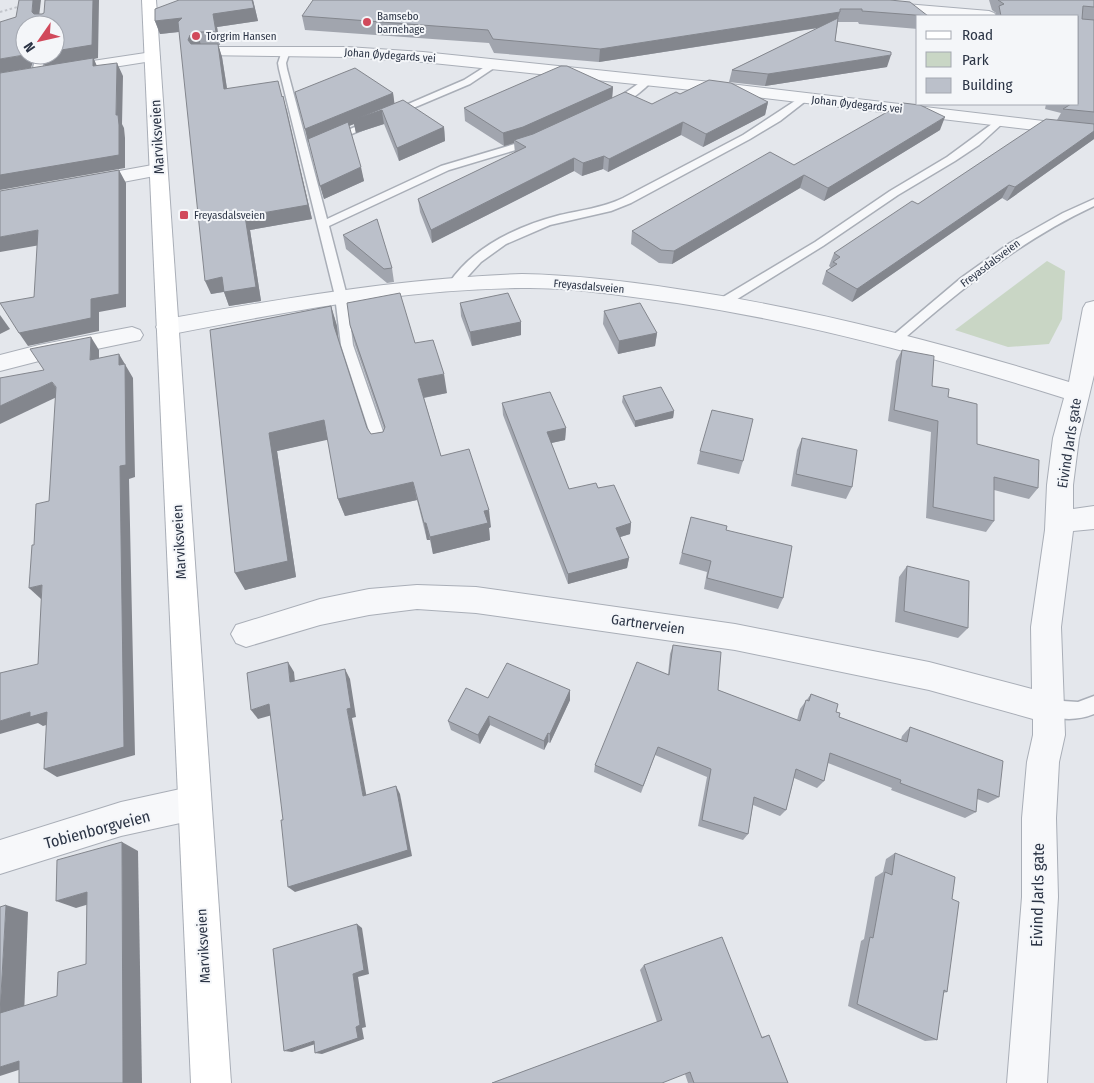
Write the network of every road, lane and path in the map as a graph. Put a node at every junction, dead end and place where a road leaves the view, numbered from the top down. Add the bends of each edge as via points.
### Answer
1 (149, 0) edge
2 (807, 0) edge
3 (25, 5) edge
4 (0, 12) edge
5 (977, 15) edge
6 (286, 51) junction
7 (202, 52) edge
8 (152, 57) junction
9 (494, 64) junction
10 (38, 65) edge
11 (37, 73) junction
12 (0, 80) edge
13 (648, 80) junction
14 (804, 98) junction
15 (607, 107) edge
16 (1000, 121) junction
17 (1094, 132) edge
18 (542, 138) edge
19 (312, 147) junction
20 (158, 170) junction
21 (68, 186) edge
22 (1094, 202) edge
23 (322, 225) junction
24 (455, 284) junction
25 (341, 296) junction
26 (722, 302) junction
27 (1094, 308) edge
28 (167, 327) junction
29 (132, 335) dead end
30 (895, 340) junction
31 (0, 364) edge
32 (1076, 393) junction
33 (381, 446) edge
34 (1094, 517) edge
35 (1059, 520) junction
36 (246, 634) dead end
37 (1094, 704) edge
38 (1048, 708) junction
39 (194, 803) junction
40 (0, 856) edge
41 (211, 1083) edge
42 (1027, 1083) edge

1 - 8 main road, Marviksveien
2 - 5 street
3 - 4 path
6 - 7 street, Johan Øydegards vei
6 - 9 street, Johan Øydegards vei via 381,54
6 - 19 lane via 283,69
8 - 11 street
8 - 20 main road, Marviksveien
9 - 13 street, Johan Øydegards vei
9 - 19 lane via 467,82
10 - 11 lane
11 - 12 street
13 - 14 street, Johan Øydegards vei
13 - 15 lane
14 - 16 street, Johan Øydegards vei
14 - 24 lane, Johan Øydegards vei via 768,125 630,199 605,209 534,226 512,236 490,248 468,267
16 - 17 street, Johan Øydegards vei
16 - 26 lane via 967,148 819,244
18 - 23 lane via 445,168
19 - 23 lane
20 - 21 street
20 - 28 main road, Marviksveien
22 - 30 lane, Freyasdalsveien via 1018,241
23 - 25 lane
24 - 25 street, Freyasdalsveien
24 - 26 street, Freyasdalsveien via 571,283
25 - 28 street, Freyasdalsveien
25 - 33 lane via 347,345
26 - 30 street, Freyasdalsveien
27 - 32 street, Eivind Jarls gate via 1084,372
28 - 39 main road, Marviksveien
29 - 31 street
30 - 32 street, Freyasdalsveien
32 - 35 street, Eivind Jarls gate via 1066,438
34 - 35 street
35 - 38 street, Eivind Jarls gate via 1046,627
36 - 38 street, Gartnerveien via 320,612 369,602 417,597 476,600 735,637 928,676
37 - 38 lane via 1089,709 1068,711
38 - 42 street, Eivind Jarls gate via 1049,736 1043,762 1039,818 1040,897
39 - 40 street, Tobienborgveien via 121,820
39 - 41 main road, Marviksveien

